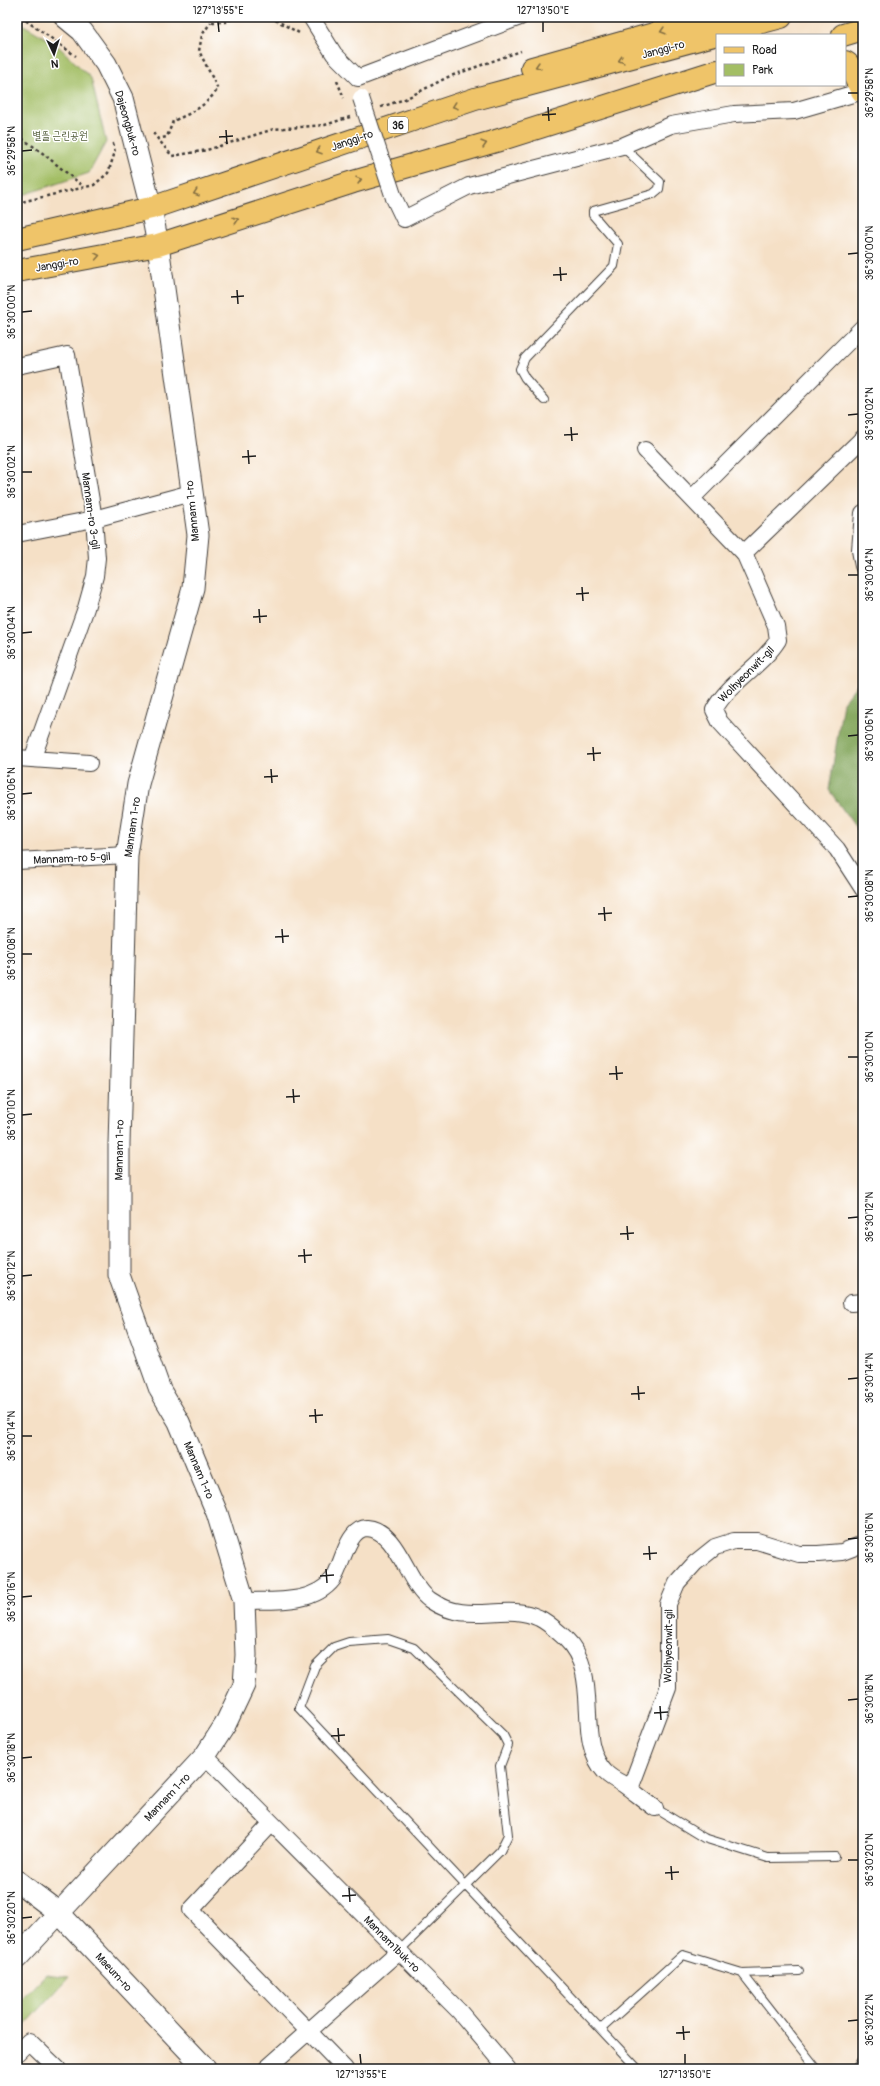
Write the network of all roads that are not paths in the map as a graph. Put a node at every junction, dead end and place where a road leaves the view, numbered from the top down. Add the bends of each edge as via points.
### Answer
1 (65, 17) edge
2 (311, 17) edge
3 (520, 17) edge
4 (714, 17) edge
5 (781, 17) edge
6 (863, 29) edge
7 (716, 34) edge
8 (718, 34) edge
9 (846, 34) edge
10 (846, 63) edge
11 (716, 71) edge
12 (358, 78) junction
13 (863, 90) edge
14 (475, 99) junction
15 (622, 146) junction
16 (151, 208) junction
17 (17, 239) edge
18 (158, 245) junction
19 (17, 271) edge
20 (863, 327) edge
21 (17, 366) edge
22 (544, 400) dead end
23 (863, 438) edge
24 (645, 450) dead end
25 (191, 493) junction
26 (692, 498) junction
27 (863, 513) edge
28 (94, 519) junction
29 (17, 534) edge
30 (744, 552) junction
31 (863, 566) edge
32 (17, 758) edge
33 (33, 758) junction
34 (89, 762) dead end
35 (127, 855) junction
36 (17, 861) edge
37 (863, 889) edge
38 (863, 1544) edge
39 (244, 1601) junction
40 (205, 1756) junction
41 (630, 1789) junction
42 (655, 1808) joint
43 (271, 1824) junction
44 (835, 1857) dead end
45 (17, 1881) edge
46 (465, 1885) junction
47 (59, 1913) junction
48 (399, 1951) junction
49 (17, 1958) edge
50 (799, 1971) dead end
51 (742, 1974) junction
52 (601, 2029) junction
53 (310, 2032) junction
54 (17, 2053) edge
55 (863, 2058) edge
56 (58, 2069) edge
57 (206, 2069) edge
58 (266, 2069) edge
59 (346, 2069) edge
60 (508, 2069) edge
61 (638, 2069) edge
62 (817, 2069) edge
63 (856, 2069) edge

1 - 16 street, Dajeongbuk-ro via 82,31 106,64 123,98
2 - 12 street via 334,54
3 - 12 street
4 -> 14 main road via 506,75
5 -> 8 main road, Janggi-ro / 36
6 - 9 main road
7 -> 14 main road, Janggi-ro / 36
10 - 13 main road
18 -> 11 main road, Janggi-ro via 353,182 496,141
12 - 15 street, bridge via 361,98 394,198 404,220 469,186
13 - 15 street via 794,111 734,114 671,125
14 -> 16 main road, Janggi-ro / 36
15 - 22 lane via 660,182 659,189 653,194 593,211 593,215 618,244 614,266 525,358 520,369
16 - 17 main road, Janggi-ro / 36
16 - 18 street, Dajeongbuk-ro
19 -> 18 main road, Janggi-ro
18 - 25 street, Mannam 1-ro
20 - 26 street
21 - 28 street, Mannam-ro 3-gil via 67,355
23 - 30 street
24 - 26 street
25 - 28 street
25 - 35 street, Mannam 1-ro via 198,535 193,588 138,784
26 - 30 street
27 - 31 street via 860,550
28 - 29 street
28 - 33 street, Mannam-ro 3-gil via 97,558 95,576
30 - 37 street, Wolhyeonwit-gil via 776,626 778,640 771,652 720,698 714,710 720,722 837,849
32 - 33 street
33 - 34 street
35 - 36 street, Mannam-ro 5-gil
35 - 39 street, Mannam 1-ro via 119,1144 119,1275 160,1390 179,1422 217,1513
38 - 41 street, Wolhyeonwit-gil via 842,1552 799,1554 757,1541 734,1541 715,1547 695,1563 677,1583 668,1604 668,1688
39 - 40 street, Mannam 1-ro via 244,1684 225,1725
39 - 41 street via 299,1599 316,1593 333,1579 346,1547 358,1531 366,1528 378,1531 395,1549 428,1599 461,1614 520,1613 538,1618 566,1639 575,1649 586,1678 589,1721 596,1757 606,1772
40 - 43 street, Mannam1buk-ro
40 - 47 street, Mannam 1-ro
41 - 42 street
42 - 44 lane via 704,1838 768,1858
43 - 48 street, Mannam1buk-ro
43 - 53 street via 191,1910
45 - 47 street, Maeum-ro
46 - 46 lane via 299,1708 315,1666 334,1647 349,1642 388,1639 414,1648 503,1735 508,1745 500,1766 508,1835 500,1851
46 - 48 lane
46 - 52 lane
47 - 49 street, Mannam 1-ro
47 - 57 street, Maeum-ro
48 - 53 street
48 - 60 street, Mannam1buk-ro via 459,2011
50 - 51 lane
51 - 52 lane via 683,1955
51 - 62 lane
52 - 61 lane
53 - 58 street
53 - 59 street
54 - 56 street via 29,2041
55 - 63 lane

